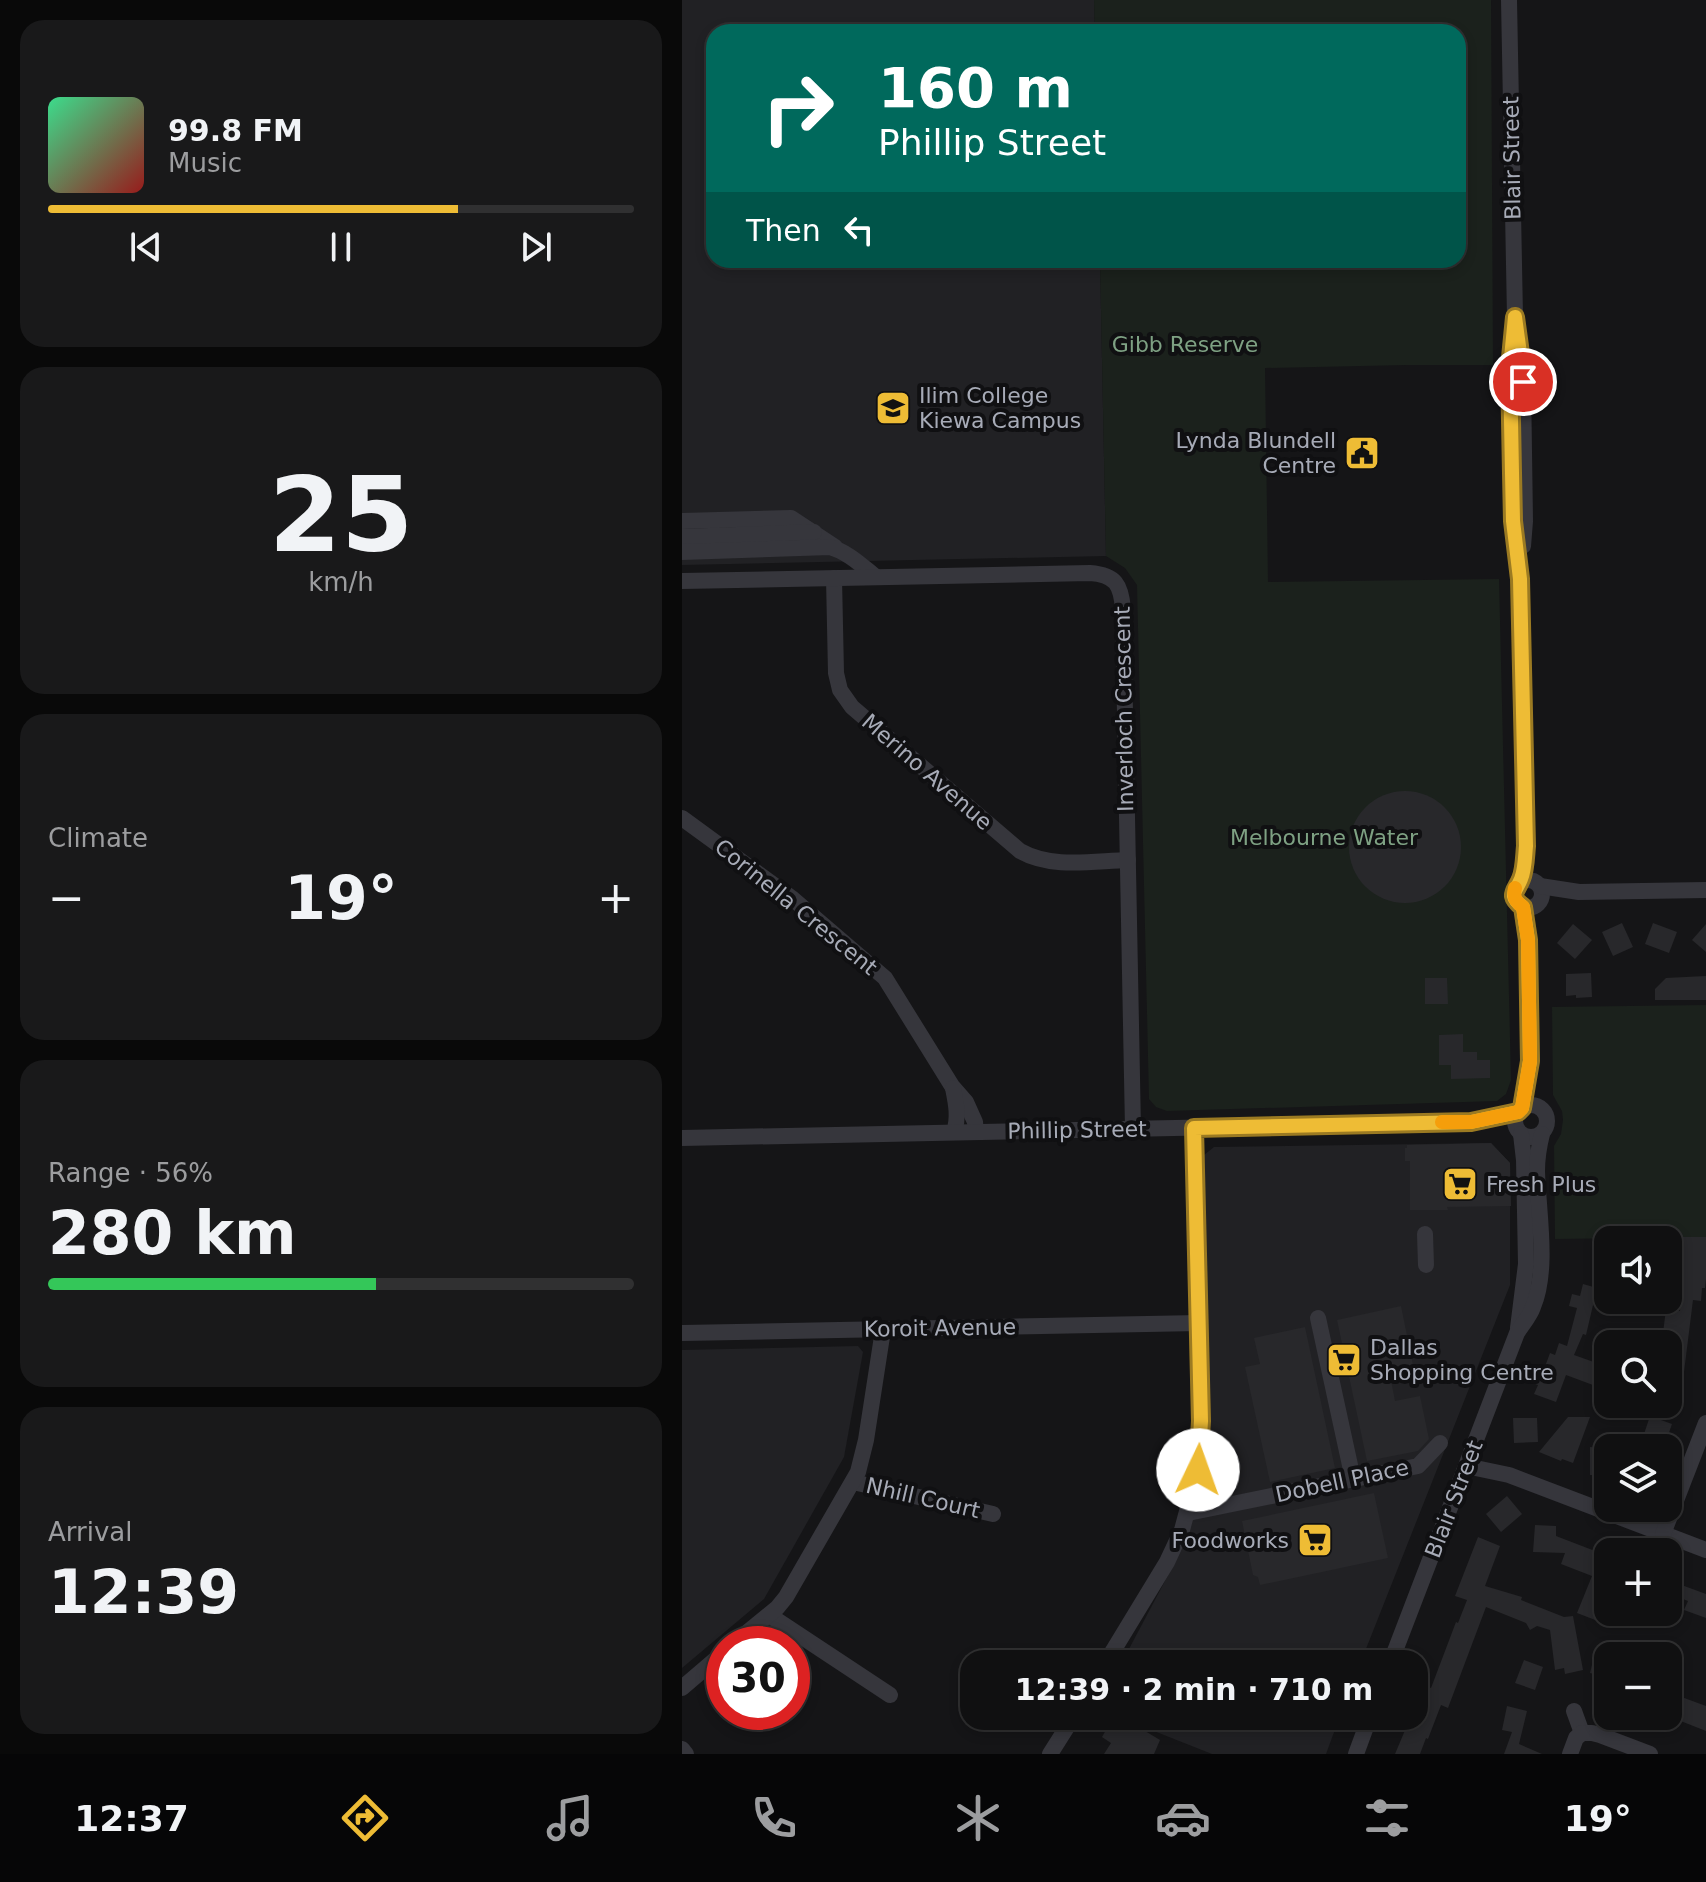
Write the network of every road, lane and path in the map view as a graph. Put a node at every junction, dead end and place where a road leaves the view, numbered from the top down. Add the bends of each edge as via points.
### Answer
1 (1509, 0) edge
2 (682, 521) edge
3 (814, 532) junction
4 (682, 537) edge
5 (838, 549) junction
6 (682, 552) edge
7 (876, 577) junction
8 (834, 578) junction
9 (682, 581) edge
10 (682, 818) edge
11 (1128, 860) junction
12 (1706, 890) edge
13 (1533, 894) junction
14 (1530, 1061) junction
15 (952, 1086) junction
16 (1540, 1108) junction
17 (1520, 1110) junction
18 (1471, 1122) junction
19 (1194, 1128) junction
20 (1133, 1129) junction
21 (954, 1132) junction
22 (976, 1132) junction
23 (1519, 1132) junction
24 (1542, 1134) junction
25 (682, 1138) edge
26 (1425, 1234) dead end
27 (1426, 1265) dead end
28 (1318, 1318) dead end
29 (1199, 1323) junction
30 (883, 1330) junction
31 (682, 1333) edge
32 (1517, 1333) junction
33 (1706, 1423) edge
34 (1440, 1443) dead end
35 (1469, 1460) junction
36 (1353, 1479) junction
37 (853, 1482) junction
38 (1188, 1513) junction
39 (993, 1514) dead end
40 (1663, 1534) junction
41 (1706, 1550) edge
42 (769, 1615) junction
43 (755, 1626) edge
44 (1114, 1650) edge
45 (1395, 1650) edge
46 (706, 1667) edge
47 (682, 1688) edge
48 (890, 1695) dead end
49 (1574, 1711) dead end
50 (1065, 1730) edge
51 (1365, 1730) edge
52 (1582, 1733) junction
53 (682, 1749) edge
54 (686, 1754) edge
55 (1050, 1754) edge
56 (1356, 1754) edge
57 (1570, 1754) edge
58 (1650, 1754) edge

1 - 13 street, Blair Street via 1515,317 1523,413 1520,579 1526,846
2 - 3 street via 786,517
3 - 4 street
3 - 5 street
5 - 6 street
5 - 7 street
7 - 8 street, Inverloch Crescent
7 - 11 street, Inverloch Crescent via 1090,573 1115,581 1123,609
8 - 9 street, Inverloch Crescent
8 - 11 street, Merino Avenue via 836,673 852,707 1020,851 1050,862
10 - 15 street, Corinella Crescent via 784,892 885,978
11 - 20 street, Inverloch Crescent
12 - 13 street
13 - 14 street, Blair Street via 1528,940
14 - 16 street, Blair Street
14 - 17 street, Blair Street
15 - 21 street, Corinella Crescent
15 - 22 street, Corinella Crescent via 972,1112
16 - 17 street
16 - 24 street via 1547,1121
17 - 18 street, Phillip Street
17 - 23 street via 1515,1121
18 - 19 street, Phillip Street
18 - 23 street, Phillip Street
19 - 20 street, Phillip Street
19 - 29 street
20 - 22 street, Phillip Street
21 - 22 street, Phillip Street
21 - 25 street, Phillip Street
23 - 24 street via 1531,1138
23 - 32 street, Blair Street via 1526,1264
24 - 32 street, Blair Street via 1537,1168 1539,1282 1533,1309
26 - 27 street
28 - 36 street
29 - 30 street, Koroit Avenue
29 - 38 street via 1200,1442
30 - 31 street, Koroit Avenue
30 - 37 street via 861,1466
32 - 35 street, Blair Street
33 - 40 street
34 - 36 street, Dobell Place via 1418,1466
35 - 40 street
35 - 45 street, Blair Street
36 - 38 street, Dobell Place
37 - 39 street, Nhill Court
37 - 42 street via 786,1597
38 - 44 street via 1167,1562
40 - 41 street
42 - 43 street
42 - 48 street
46 - 47 street
49 - 52 street
50 - 55 street
51 - 56 street
52 - 57 street
52 - 58 street
53 - 54 street

